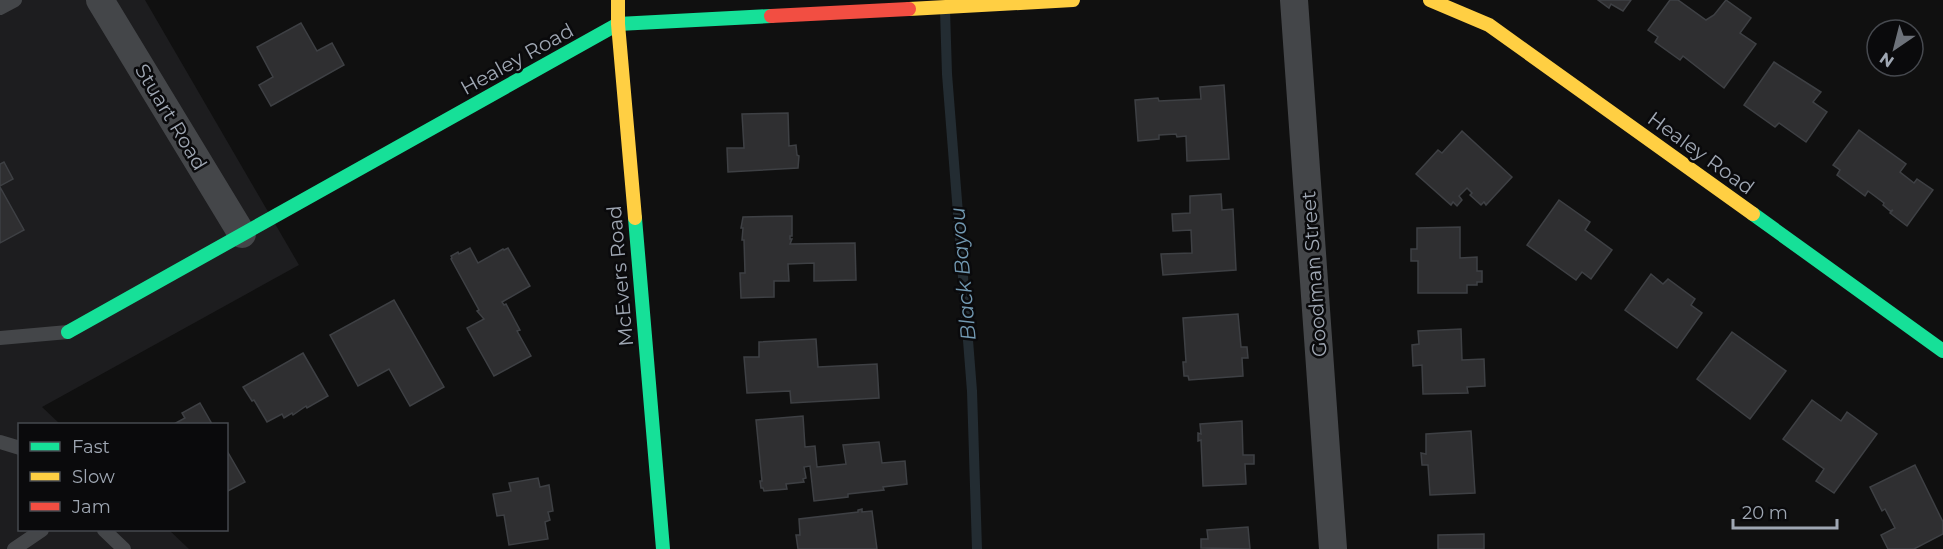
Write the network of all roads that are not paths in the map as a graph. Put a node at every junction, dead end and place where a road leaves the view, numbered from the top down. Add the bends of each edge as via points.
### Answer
1 (15, 0) edge
2 (100, 0) edge
3 (618, 0) edge
4 (1073, 0) edge
5 (1294, 0) edge
6 (1430, 0) edge
7 (0, 8) edge
8 (618, 24) junction
9 (242, 234) junction
10 (68, 332) joint
11 (0, 338) edge
12 (1943, 351) edge
13 (0, 442) edge
14 (18, 447) edge
15 (41, 531) edge
16 (105, 531) edge
17 (14, 549) edge
18 (124, 549) edge
19 (663, 549) edge
20 (1333, 549) edge

1 - 7 lane
2 - 9 street, Stuart Road
3 - 8 street, McEvers Road
4 - 8 street, Healey Road
5 - 20 street, Goodman Street
6 - 12 street, Healey Road via 1489,25
8 - 9 street, Healey Road
8 - 19 street, McEvers Road
9 - 10 street, Healey Road
10 - 11 lane
13 - 14 lane
15 - 17 lane
16 - 18 lane

